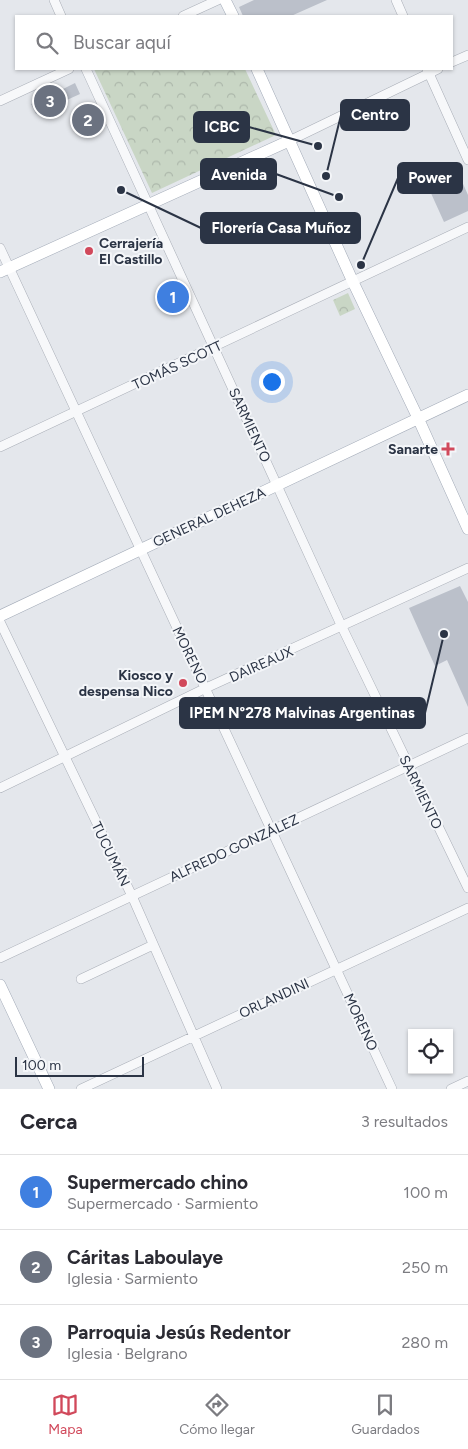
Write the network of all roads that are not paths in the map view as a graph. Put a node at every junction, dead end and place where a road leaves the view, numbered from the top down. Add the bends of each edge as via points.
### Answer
1 (54, 0) edge
2 (218, 0) edge
3 (225, 0) edge
4 (396, 0) edge
5 (61, 15) edge
6 (185, 15) edge
7 (232, 15) edge
8 (403, 15) edge
9 (468, 55) edge
10 (453, 62) edge
11 (67, 70) edge
12 (86, 70) edge
13 (257, 70) edge
14 (427, 71) edge
15 (0, 101) edge
16 (290, 140) junction
17 (468, 160) edge
18 (150, 205) junction
19 (468, 227) edge
20 (0, 248) edge
21 (5, 270) edge
22 (353, 282) junction
23 (214, 348) junction
24 (468, 395) edge
25 (76, 411) junction
26 (418, 418) junction
27 (0, 447) edge
28 (277, 484) junction
29 (468, 529) edge
30 (140, 549) junction
31 (468, 568) edge
32 (0, 616) edge
33 (0, 622) edge
34 (342, 627) junction
35 (206, 688) junction
36 (468, 738) edge
37 (64, 756) junction
38 (408, 766) junction
39 (0, 788) edge
40 (273, 829) junction
41 (468, 888) edge
42 (132, 896) junction
43 (468, 908) edge
44 (153, 946) junction
45 (0, 958) edge
46 (336, 970) junction
47 (81, 978) dead end
48 (0, 985) edge
49 (193, 1036) junction
50 (468, 1081) edge
51 (49, 1089) edge
52 (80, 1089) edge
53 (217, 1089) edge
54 (392, 1089) edge
55 (451, 1089) edge

1 - 5 street
2 - 6 street
3 - 7 main road
4 - 8 street
9 - 10 street
11 - 15 street
12 - 18 street, SARMIENTO
13 - 16 main road
14 - 16 street
14 - 17 street
16 - 18 main road
16 - 22 main road
18 - 21 main road
18 - 23 street, SARMIENTO
19 - 22 street, TOMÁS SCOTT
20 - 21 street, MORENO
21 - 25 street, MORENO
22 - 23 street, TOMÁS SCOTT
22 - 26 main road
23 - 25 street, TOMÁS SCOTT
23 - 28 street, SARMIENTO
24 - 26 main road, GENERAL DEHEZA
25 - 27 street, TOMÁS SCOTT
25 - 30 street, MORENO
26 - 28 main road, GENERAL DEHEZA
26 - 29 main road
28 - 30 main road, GENERAL DEHEZA
28 - 34 street, SARMIENTO
30 - 32 main road, GENERAL DEHEZA
30 - 35 street, MORENO
31 - 34 street, DAIREAUX
33 - 37 street, TUCUMÁN
34 - 35 street, DAIREAUX
34 - 38 street, SARMIENTO
35 - 37 street, DAIREAUX
35 - 40 street, MORENO
36 - 38 street, ALFREDO GONZÁLEZ
37 - 39 street, DAIREAUX
37 - 42 street, TUCUMÁN
38 - 40 street, ALFREDO GONZÁLEZ
38 - 41 street, SARMIENTO
40 - 42 street, ALFREDO GONZÁLEZ
40 - 46 street, MORENO
42 - 44 street, TUCUMÁN
42 - 45 street, ALFREDO GONZÁLEZ
43 - 46 street, ORLANDINI
44 - 47 street
44 - 49 street, TUCUMÁN
46 - 49 street, ORLANDINI
46 - 54 street, MORENO
48 - 51 main road
49 - 52 street, ORLANDINI
49 - 53 street, TUCUMÁN
50 - 55 street

